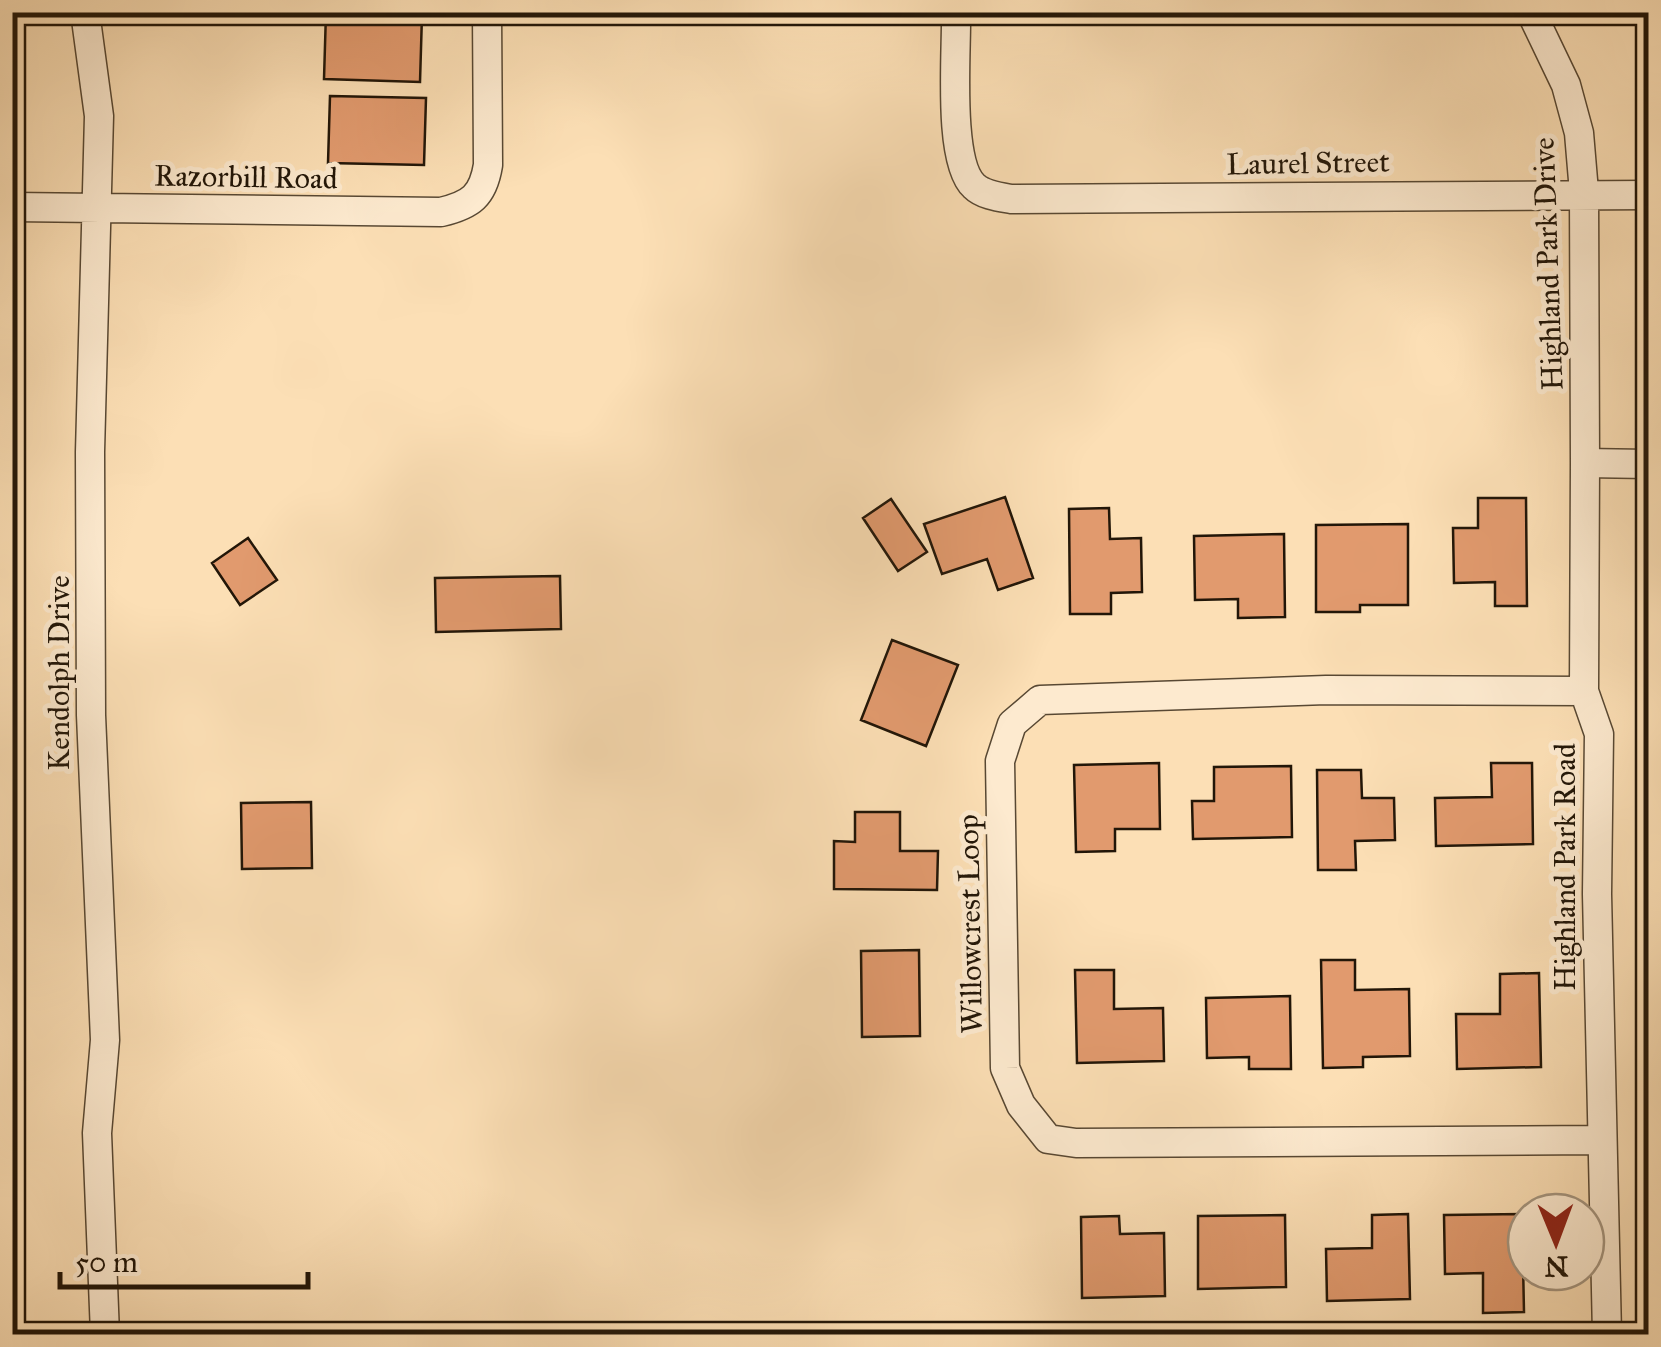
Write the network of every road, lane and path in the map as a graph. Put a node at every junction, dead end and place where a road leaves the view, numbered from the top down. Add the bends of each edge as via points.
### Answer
1 (84, 12) edge
2 (486, 12) edge
3 (956, 12) edge
4 (1531, 12) edge
5 (1584, 192) junction
6 (1648, 195) edge
7 (12, 207) edge
8 (96, 208) junction
9 (1585, 463) junction
10 (1648, 464) edge
11 (1584, 690) junction
12 (1601, 1140) junction
13 (105, 1334) edge
14 (1607, 1334) edge

1 - 8 street, Kendolph Drive via 98,116
2 - 8 street, Razorbill Road via 488,165 476,199 441,212
3 - 5 street, Laurel Street via 958,140 972,185 1011,199
4 - 5 street, Highland Park Drive via 1566,85
5 - 6 street, Laurel Street
5 - 9 street, Highland Park Drive
7 - 8 street, Razorbill Road
8 - 13 street, Kendolph Drive via 92,786 105,1040 98,1134
9 - 10 street
9 - 11 street, Highland Park Road
11 - 12 street, Highland Park Road via 1599,734
11 - 12 street, Willowcrest Loop via 1040,700 1012,724 1000,761 1005,1068 1021,1105 1048,1139 1076,1143
12 - 14 street, Highland Park Road

